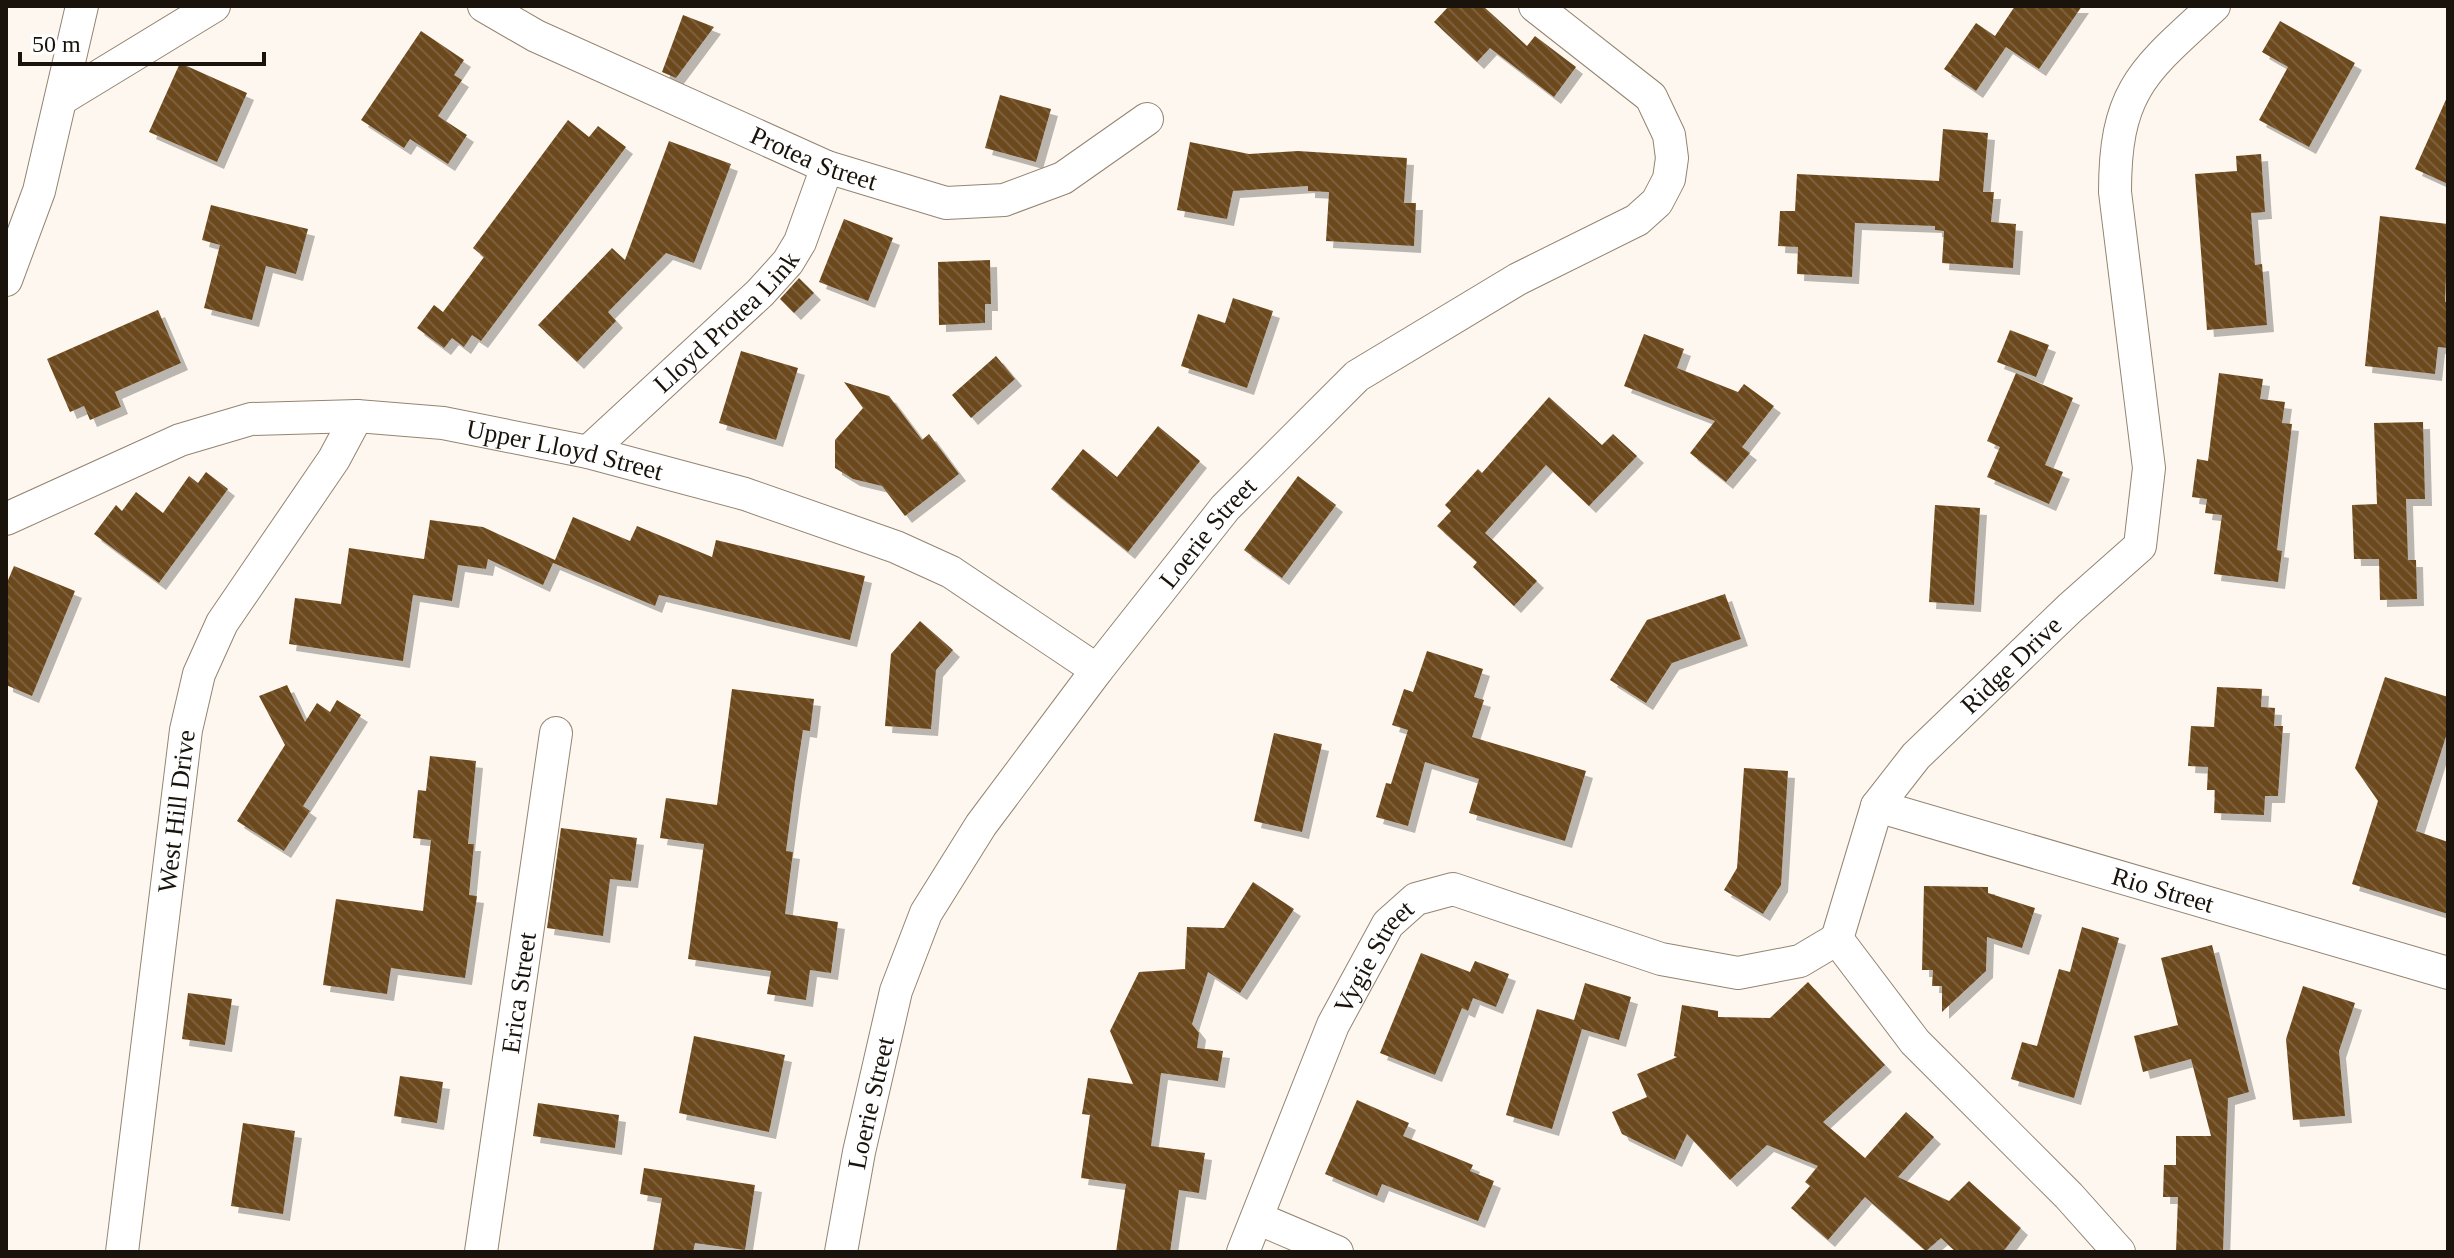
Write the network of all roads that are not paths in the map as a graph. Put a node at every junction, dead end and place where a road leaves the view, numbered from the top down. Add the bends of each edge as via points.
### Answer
1 (82, 6) edge
2 (214, 6) edge
3 (484, 6) edge
4 (1535, 6) edge
5 (2214, 6) edge
6 (63, 98) junction
7 (1147, 119) dead end
8 (827, 167) junction
9 (6, 280) edge
10 (357, 416) junction
11 (588, 452) junction
12 (6, 519) edge
13 (1097, 670) junction
14 (556, 733) dead end
15 (1877, 806) junction
16 (1837, 939) junction
17 (2448, 973) edge
18 (1257, 1218) junction
19 (122, 1252) edge
20 (481, 1252) edge
21 (841, 1252) edge
22 (1243, 1252) edge
23 (1337, 1252) edge
24 (2119, 1252) edge

1 - 6 street
2 - 6 street
3 - 8 street, Protea Street via 536,36
4 - 13 street, Loerie Street via 1651,97 1669,135 1672,158 1657,202 1637,220 1518,279 1357,376 1225,508
5 - 15 street, Ridge Drive via 2141,77 2123,111 2115,151 2115,192 2149,468 2140,546 1916,756
6 - 9 street via 39,191
7 - 8 street, Protea Street via 1063,178 1004,200 946,203
8 - 11 street, Lloyd Protea Link via 788,262
10 - 11 street, Upper Lloyd Street via 443,423
10 - 12 street, Upper Lloyd Street via 251,419 180,440
10 - 19 street, West Hill Drive via 325,473 222,623 199,674 186,730
11 - 13 street, Upper Lloyd Street via 745,494 896,547 951,572
13 - 21 street, Loerie Street via 981,825 926,913 896,991
14 - 20 street, Erica Street
15 - 16 street, Ridge Drive
15 - 17 street, Rio Street
16 - 18 street, Vygie Street via 1800,961 1738,973 1661,959 1453,889 1416,899 1388,924 1333,1025
16 - 24 street via 1915,1042
18 - 22 street, Vygie Street
18 - 23 street

